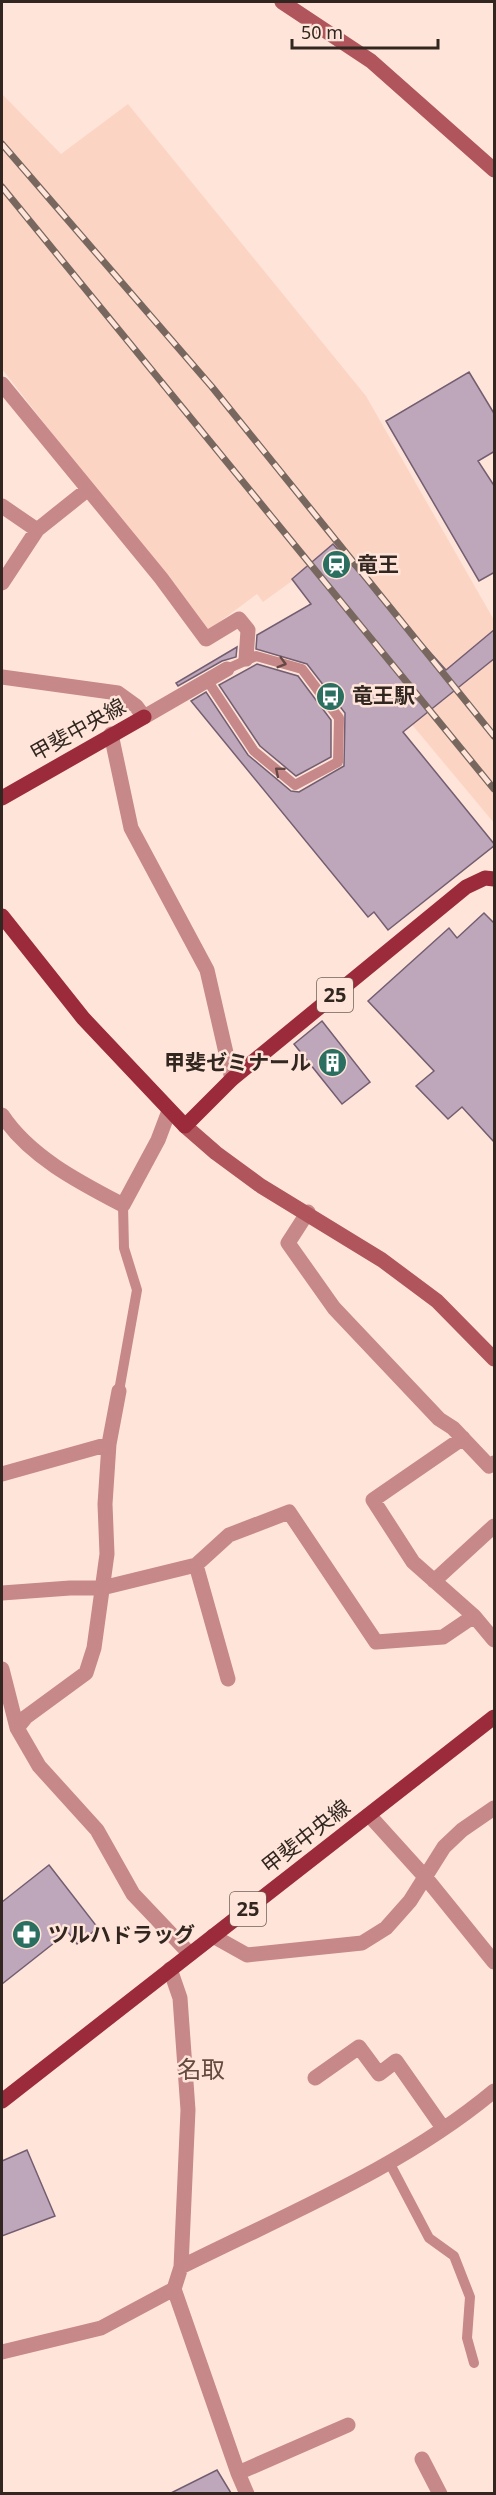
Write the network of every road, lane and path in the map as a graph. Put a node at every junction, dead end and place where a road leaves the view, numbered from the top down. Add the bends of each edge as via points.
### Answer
1 (282, 2) edge
2 (495, 170) edge
3 (2, 384) edge
4 (87, 490) junction
5 (2, 506) edge
6 (37, 530) junction
7 (2, 583) edge
8 (246, 658) junction
9 (227, 669) joint
10 (2, 677) edge
11 (207, 680) junction
12 (144, 717) junction
13 (111, 734) junction
14 (2, 798) edge
15 (495, 879) edge
16 (2, 916) edge
17 (232, 1079) junction
18 (169, 1112) junction
19 (2, 1115) edge
20 (185, 1126) junction
21 (123, 1205) junction
22 (308, 1212) junction
23 (495, 1359) edge
24 (119, 1391) joint
25 (462, 1438) junction
26 (109, 1444) junction
27 (495, 1463) edge
28 (2, 1474) edge
29 (495, 1526) edge
30 (196, 1565) junction
31 (434, 1581) junction
32 (102, 1588) junction
33 (2, 1593) edge
34 (474, 1616) junction
35 (495, 1640) edge
36 (2, 1669) edge
37 (228, 1679) dead end
38 (495, 1717) edge
39 (17, 1728) junction
40 (495, 1808) edge
41 (369, 1815) junction
42 (426, 1878) junction
43 (213, 1936) junction
44 (190, 1954) junction
45 (495, 1962) edge
46 (170, 1969) junction
47 (315, 2078) dead end
48 (495, 2091) edge
49 (2, 2101) edge
50 (443, 2128) junction
51 (389, 2162) junction
52 (181, 2267) junction
53 (174, 2289) junction
54 (2, 2352) edge
55 (474, 2363) dead end
56 (348, 2425) dead end
57 (422, 2459) dead end
58 (238, 2474) junction
59 (247, 2493) edge
60 (440, 2493) edge

1 - 2 street via 370,61
3 - 4 street
4 - 6 street
4 - 8 street via 206,639 239,620 248,630
5 - 6 street
6 - 7 street
8 - 9 lane
8 -> 11 lane via 256,656 302,669 339,718 338,762 295,785 254,751
9 - 11 street
10 - 12 street via 118,693
11 - 12 street
12 - 13 main road, 甲斐中央線
13 - 14 main road, 甲斐中央線
13 - 17 street via 131,828 207,970
15 - 17 main road, 25 via 485,878 466,887
16 - 18 main road via 83,1018
17 - 20 main road, 25
18 - 20 main road
18 - 21 street
19 - 21 street via 12,1131 66,1174
20 - 22 street via 261,1186
21 - 24 lane via 124,1248 137,1290
22 - 23 street via 437,1301
22 - 25 street via 288,1243 334,1308 438,1419
24 - 26 street
25 - 27 street via 489,1466
25 - 31 street via 373,1500 414,1562
26 - 28 street
26 - 32 street via 107,1554
29 - 31 street
30 - 32 street
30 - 34 street via 229,1535 289,1512 376,1642 443,1637
30 - 37 street
31 - 34 street
32 - 33 street
32 - 39 street via 94,1648 86,1673
34 - 35 street
36 - 39 street
38 - 41 main road, 甲斐中央線 / 25
39 - 44 street via 39,1766 97,1830 133,1894
40 - 42 street via 444,1847
41 - 42 street
41 - 43 main road, 甲斐中央線 / 25
42 - 43 street via 386,1928 362,1943 247,1955
42 - 45 street
43 - 44 main road, 甲斐中央線 / 25
44 - 46 main road, 甲斐中央線 / 25
46 - 49 main road, 甲斐中央線 / 25
46 - 52 street via 180,1998 188,2110
47 - 50 street via 359,2048 379,2074 396,2061
48 - 50 street
50 - 51 street
51 - 52 street
51 - 55 lane via 429,2238 454,2256 470,2297 467,2338
52 - 53 street
53 - 54 street via 101,2328
53 - 58 street
56 - 58 street
57 - 60 street
58 - 59 street

